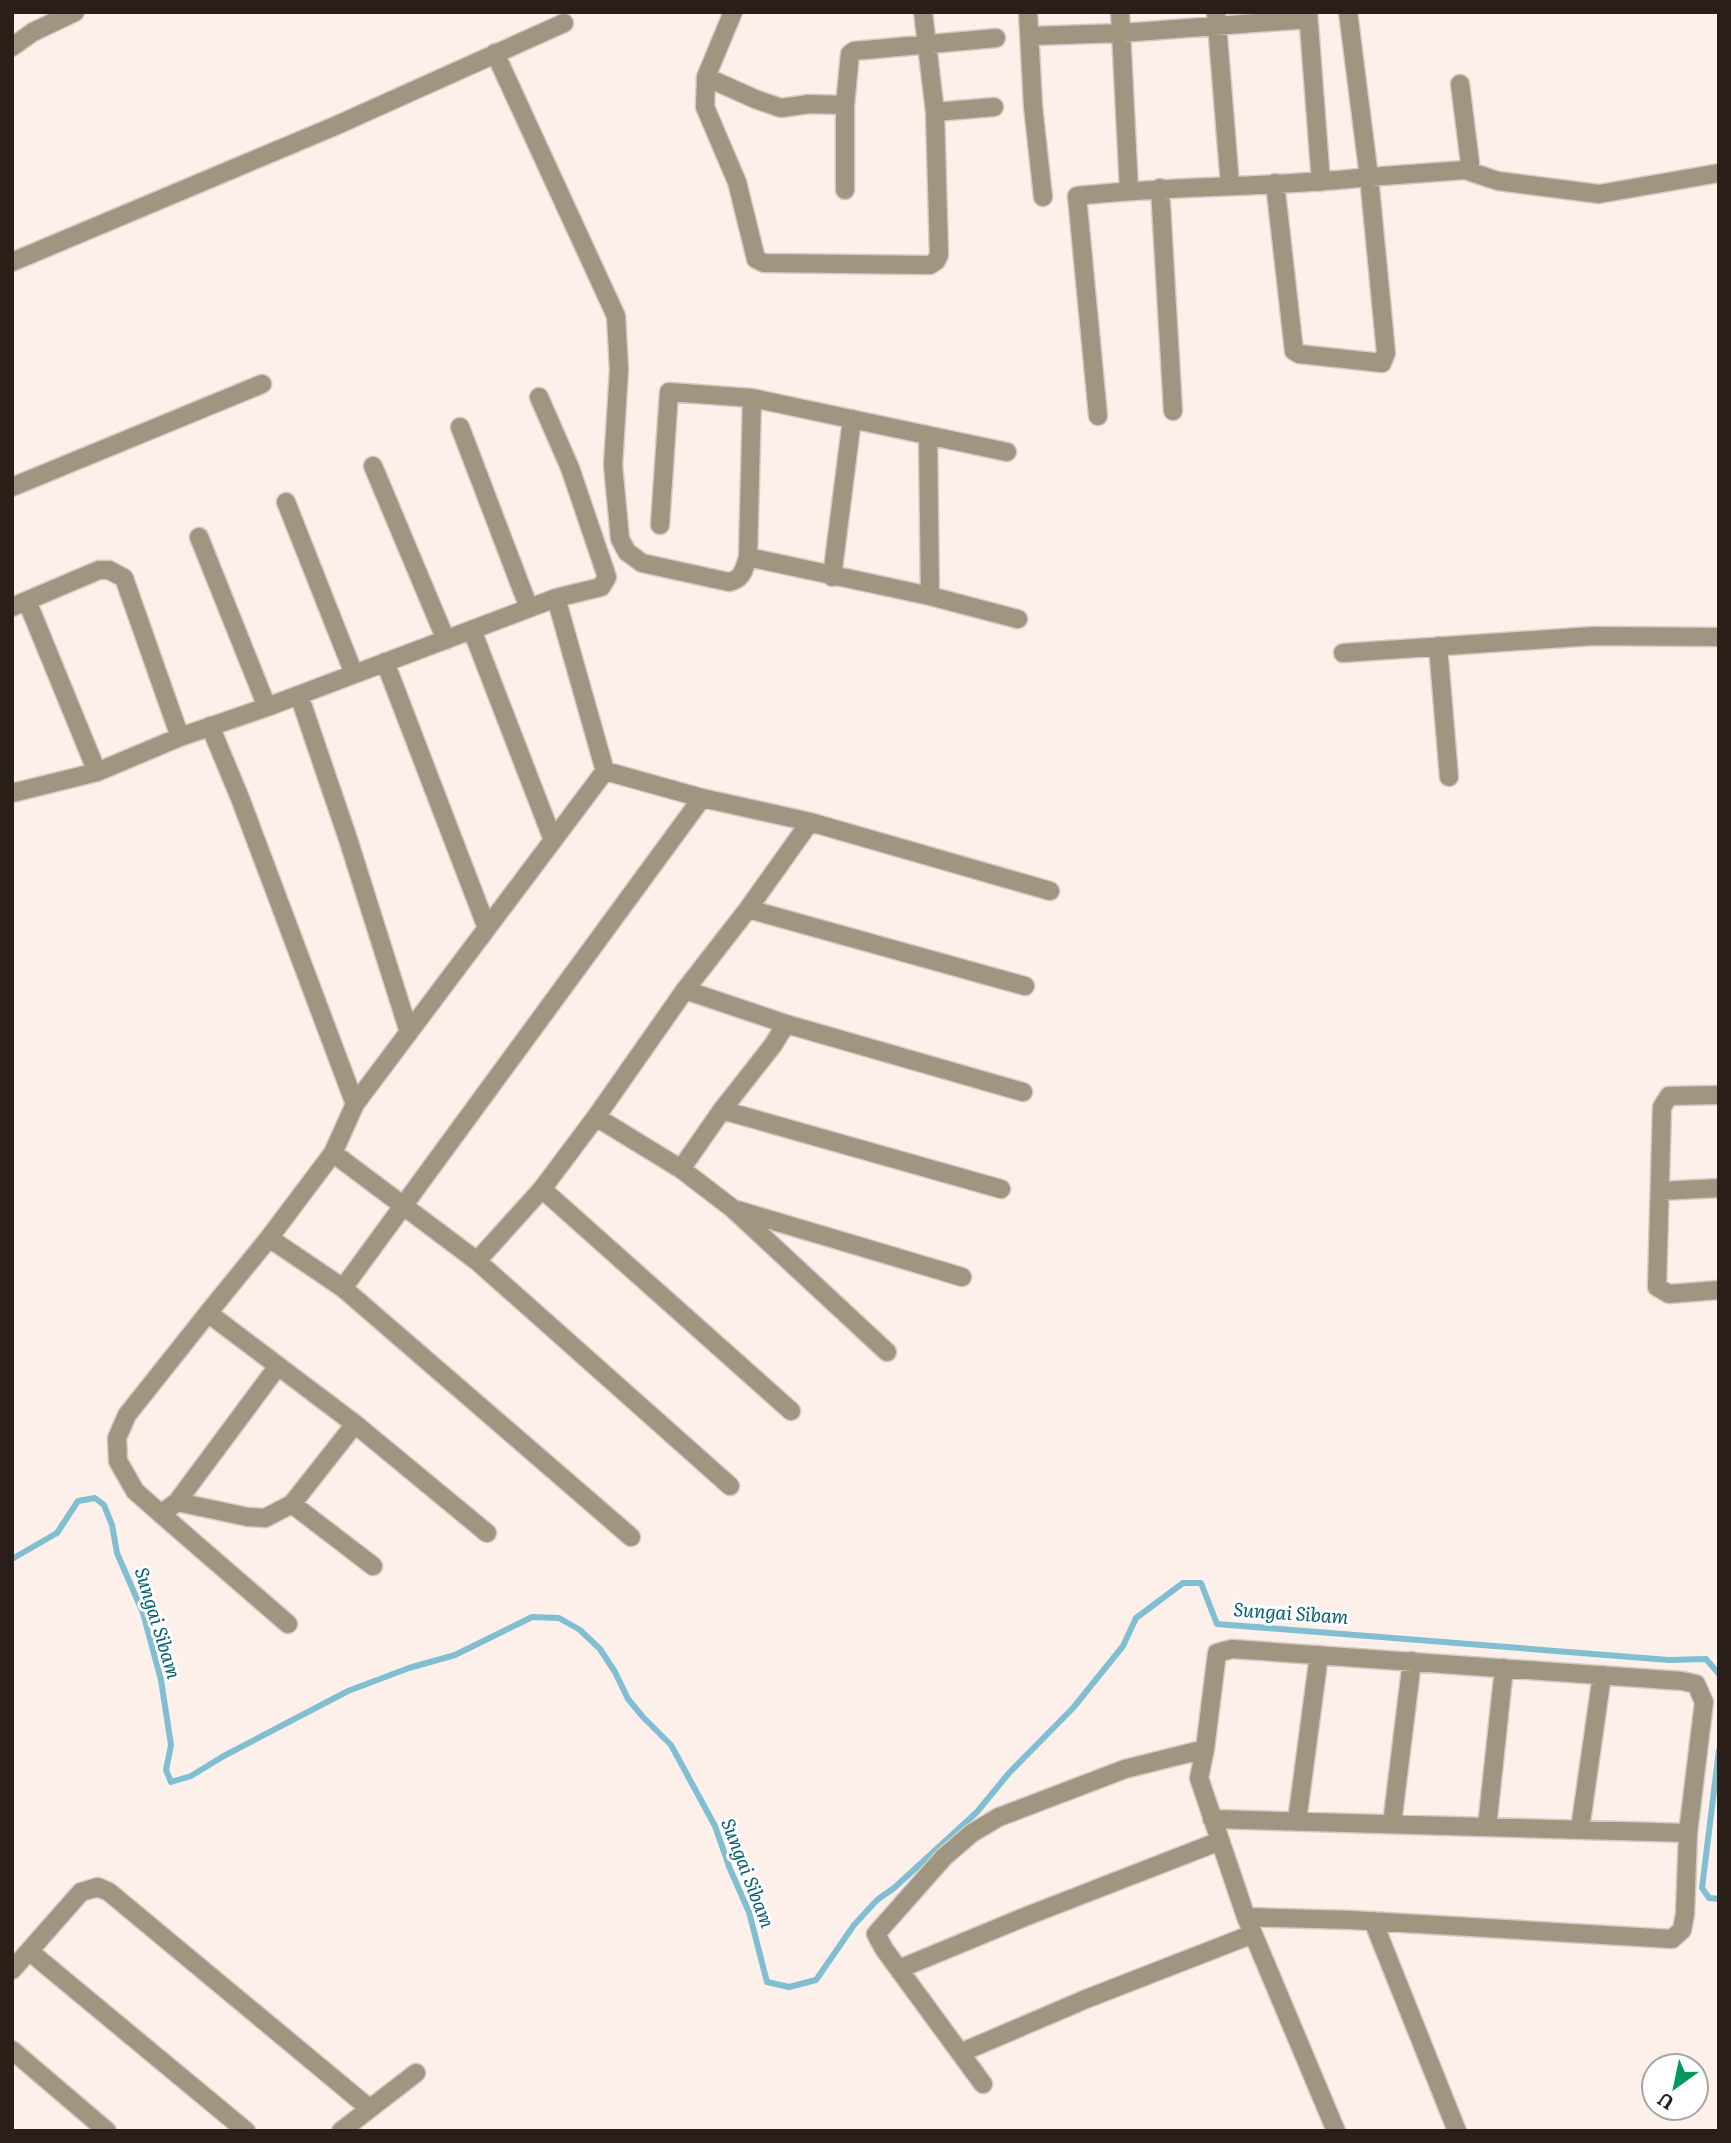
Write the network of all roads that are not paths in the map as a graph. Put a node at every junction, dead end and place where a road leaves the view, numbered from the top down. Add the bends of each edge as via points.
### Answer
1 (75, 12) edge
2 (733, 12) edge
3 (923, 12) edge
4 (1028, 12) edge
5 (1120, 12) edge
6 (1348, 12) edge
7 (1308, 16) edge
8 (1217, 19) edge
9 (564, 23) dead end
10 (1122, 33) junction
11 (1030, 36) junction
12 (996, 38) dead end
13 (927, 43) junction
14 (12, 47) edge
15 (495, 52) junction
16 (706, 77) junction
17 (1460, 84) dead end
18 (845, 105) junction
19 (994, 107) dead end
20 (935, 112) junction
21 (1465, 170) junction
22 (1719, 173) edge
23 (1369, 177) junction
24 (1321, 182) junction
25 (1275, 184) junction
26 (1230, 185) junction
27 (1160, 188) junction
28 (845, 190) dead end
29 (1129, 190) junction
30 (1043, 197) dead end
31 (12, 262) edge
32 (262, 384) dead end
33 (539, 397) dead end
34 (752, 398) junction
35 (1172, 411) dead end
36 (1098, 416) dead end
37 (852, 419) junction
38 (460, 427) dead end
39 (928, 435) junction
40 (1007, 452) dead end
41 (373, 466) dead end
42 (12, 487) edge
43 (286, 502) dead end
44 (660, 525) dead end
45 (199, 537) dead end
46 (748, 557) junction
47 (832, 577) junction
48 (930, 596) junction
49 (556, 598) junction
50 (20, 604) edge
51 (529, 608) junction
52 (1018, 619) dead end
53 (472, 630) junction
54 (1719, 637) edge
55 (446, 640) junction
56 (1438, 646) junction
57 (1343, 653) dead end
58 (385, 662) junction
59 (354, 674) junction
60 (299, 695) junction
61 (267, 707) junction
62 (210, 726) junction
63 (180, 737) junction
64 (605, 771) junction
65 (97, 772) junction
66 (1449, 777) dead end
67 (12, 793) edge
68 (702, 798) junction
69 (810, 822) junction
70 (553, 840) junction
71 (1050, 891) dead end
72 (748, 909) junction
73 (487, 928) junction
74 (1025, 986) dead end
75 (685, 990) junction
76 (786, 1024) junction
77 (409, 1032) junction
78 (1023, 1093) dead end
79 (1719, 1094) edge
80 (355, 1104) junction
81 (722, 1110) junction
82 (597, 1117) junction
83 (333, 1153) junction
84 (681, 1169) junction
85 (1719, 1188) edge
86 (542, 1189) junction
87 (1002, 1189) dead end
88 (1661, 1191) junction
89 (401, 1206) junction
90 (732, 1208) junction
91 (269, 1238) junction
92 (477, 1261) junction
93 (962, 1278) dead end
94 (343, 1288) junction
95 (1719, 1290) edge
96 (208, 1313) junction
97 (887, 1352) dead end
98 (278, 1366) junction
99 (791, 1411) dead end
100 (355, 1424) junction
101 (730, 1486) dead end
102 (177, 1502) junction
103 (292, 1504) junction
104 (161, 1514) junction
105 (487, 1533) dead end
106 (631, 1537) dead end
107 (373, 1566) dead end
108 (289, 1624) dead end
109 (1319, 1655) junction
110 (1412, 1661) junction
111 (1504, 1668) junction
112 (1602, 1675) junction
113 (1205, 1749) junction
114 (1212, 1819) junction
115 (1297, 1821) junction
116 (1392, 1824) junction
117 (1487, 1827) junction
118 (1580, 1829) junction
119 (1688, 1833) junction
120 (1220, 1841) junction
121 (1373, 1921) junction
122 (1250, 1926) junction
123 (29, 1951) junction
124 (899, 1969) junction
125 (12, 1970) edge
126 (12, 2050) edge
127 (960, 2053) junction
128 (416, 2073) dead end
129 (983, 2084) dead end
130 (369, 2108) junction
131 (107, 2131) edge
132 (246, 2131) edge
133 (341, 2131) edge
134 (1336, 2131) edge
135 (1457, 2131) edge

1 - 14 street
2 - 16 street
3 - 13 street
4 - 11 street
5 - 10 street
6 - 23 street
7 - 8 street
7 - 24 street
8 - 10 street
8 - 26 street
9 - 15 street
10 - 11 street
10 - 29 street
11 - 30 street
12 - 13 street
13 - 18 street via 850,54
13 - 20 street
15 - 31 street via 334,126
15 - 46 street via 616,316 619,370 613,465 620,539 627,552 642,563 729,582 742,575
16 - 18 street via 781,108
16 - 20 street via 705,107 737,182 756,259 764,264 930,265 936,261
17 - 21 street via 1470,163
18 - 28 street
19 - 20 street
21 - 22 street via 1499,181 1599,194
21 - 23 street
23 - 24 street
23 - 25 street via 1386,353 1382,363 1294,351
24 - 25 street
25 - 26 street
26 - 27 street
27 - 29 street
27 - 35 street
29 - 36 street via 1077,196
32 - 42 street
33 - 49 street via 570,468 607,577 601,587
34 - 37 street
34 - 44 street via 669,392
34 - 46 street
37 - 39 street
37 - 47 street
38 - 51 street
39 - 40 street
39 - 48 street
41 - 55 street
43 - 59 street
45 - 61 street
46 - 47 street
47 - 48 street
48 - 52 street
49 - 51 street
49 - 64 street
50 - 63 street via 99,570 124,579
50 - 65 street
51 - 53 street
53 - 55 street
53 - 70 street
54 - 56 street via 1593,636
55 - 58 street
56 - 57 street
56 - 66 street
58 - 59 street
58 - 73 street
59 - 60 street
60 - 61 street
60 - 77 street
61 - 62 street
62 - 63 street
62 - 80 street
63 - 65 street
64 - 68 street
64 - 70 street
65 - 67 street
68 - 69 street
68 - 89 street
69 - 71 street
69 - 72 street
70 - 73 street
72 - 74 street
72 - 75 street
73 - 77 street
75 - 76 street
75 - 82 street
76 - 78 street
76 - 81 street
77 - 80 street
79 - 88 street via 1669,1096 1664,1101
80 - 83 street
81 - 84 street
81 - 87 street
82 - 84 street
82 - 86 street
83 - 89 street
83 - 91 street
84 - 90 street
85 - 88 street
86 - 92 street
86 - 99 street
88 - 95 street via 1657,1287 1669,1294
89 - 92 street
89 - 94 street
90 - 93 street
90 - 97 street
91 - 94 street
91 - 96 street
92 - 101 street
94 - 106 street
96 - 98 street
96 - 104 street via 127,1415 117,1438 118,1461 135,1491
98 - 100 street
98 - 102 street
100 - 103 street
100 - 105 street
102 - 103 street via 265,1518
102 - 104 street
103 - 107 street
104 - 108 street
109 - 110 street
109 - 113 street via 1232,1649 1217,1653
109 - 115 street
110 - 111 street
110 - 116 street
111 - 112 street
111 - 117 street
112 - 118 street
112 - 119 street via 1696,1684 1704,1702
113 - 114 street via 1199,1778
113 - 124 street via 1125,1769 999,1817 972,1833 944,1857 876,1934
114 - 115 street
114 - 120 street
115 - 116 street
116 - 117 street
117 - 118 street
118 - 119 street
119 - 121 street via 1685,1913 1682,1930 1672,1939
120 - 122 street
120 - 124 street
121 - 122 street
121 - 135 street
122 - 127 street
122 - 134 street
123 - 125 street
123 - 130 street via 81,1892 98,1886
123 - 132 street
124 - 127 street
126 - 131 street
127 - 129 street
128 - 130 street
130 - 133 street

